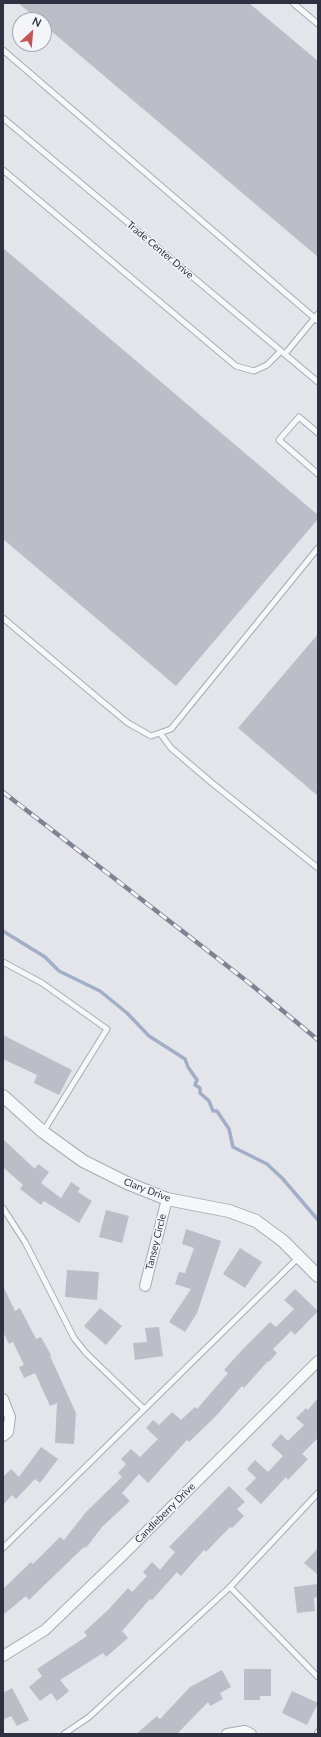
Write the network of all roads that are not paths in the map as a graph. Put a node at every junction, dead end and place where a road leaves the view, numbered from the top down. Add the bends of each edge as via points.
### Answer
1 (293, 3) edge
2 (318, 24) edge
3 (3, 50) edge
4 (3, 118) edge
5 (3, 170) edge
6 (317, 318) edge
7 (283, 353) junction
8 (318, 382) edge
9 (318, 433) edge
10 (318, 474) edge
11 (318, 548) edge
12 (3, 618) edge
13 (160, 733) junction
14 (318, 868) edge
15 (3, 962) edge
16 (3, 1096) edge
17 (43, 1132) junction
18 (167, 1199) junction
19 (3, 1208) edge
20 (299, 1257) junction
21 (318, 1276) edge
22 (146, 1286) dead end
23 (318, 1361) edge
24 (3, 1399) edge
25 (144, 1409) junction
26 (3, 1436) edge
27 (318, 1493) edge
28 (3, 1548) edge
29 (230, 1587) junction
30 (3, 1656) edge
31 (318, 1677) edge
32 (64, 1734) edge
33 (227, 1734) edge
34 (251, 1734) edge

1 - 2 lane
3 - 6 lane
4 - 7 lane, Trade Center Drive
5 - 7 lane via 236,366 254,371
6 - 7 lane
7 - 8 lane, Trade Center Drive
9 - 10 lane via 299,417 279,440
11 - 13 lane via 170,730
12 - 13 lane via 128,723 152,736
13 - 14 lane via 171,748
15 - 17 lane via 42,983 107,1029
16 - 17 street, Clary Drive
17 - 18 street, Clary Drive via 83,1161
18 - 20 street, Clary Drive via 229,1211 256,1221
18 - 22 street, Tansey Circle
19 - 25 lane via 25,1242 74,1338
20 - 21 street, Clary Drive
20 - 25 lane
23 - 30 street, Candleberry Drive via 45,1630
24 - 26 street via 10,1416 8,1432
25 - 28 lane
27 - 29 lane
29 - 31 lane
29 - 32 lane via 89,1717
33 - 34 street via 245,1731

